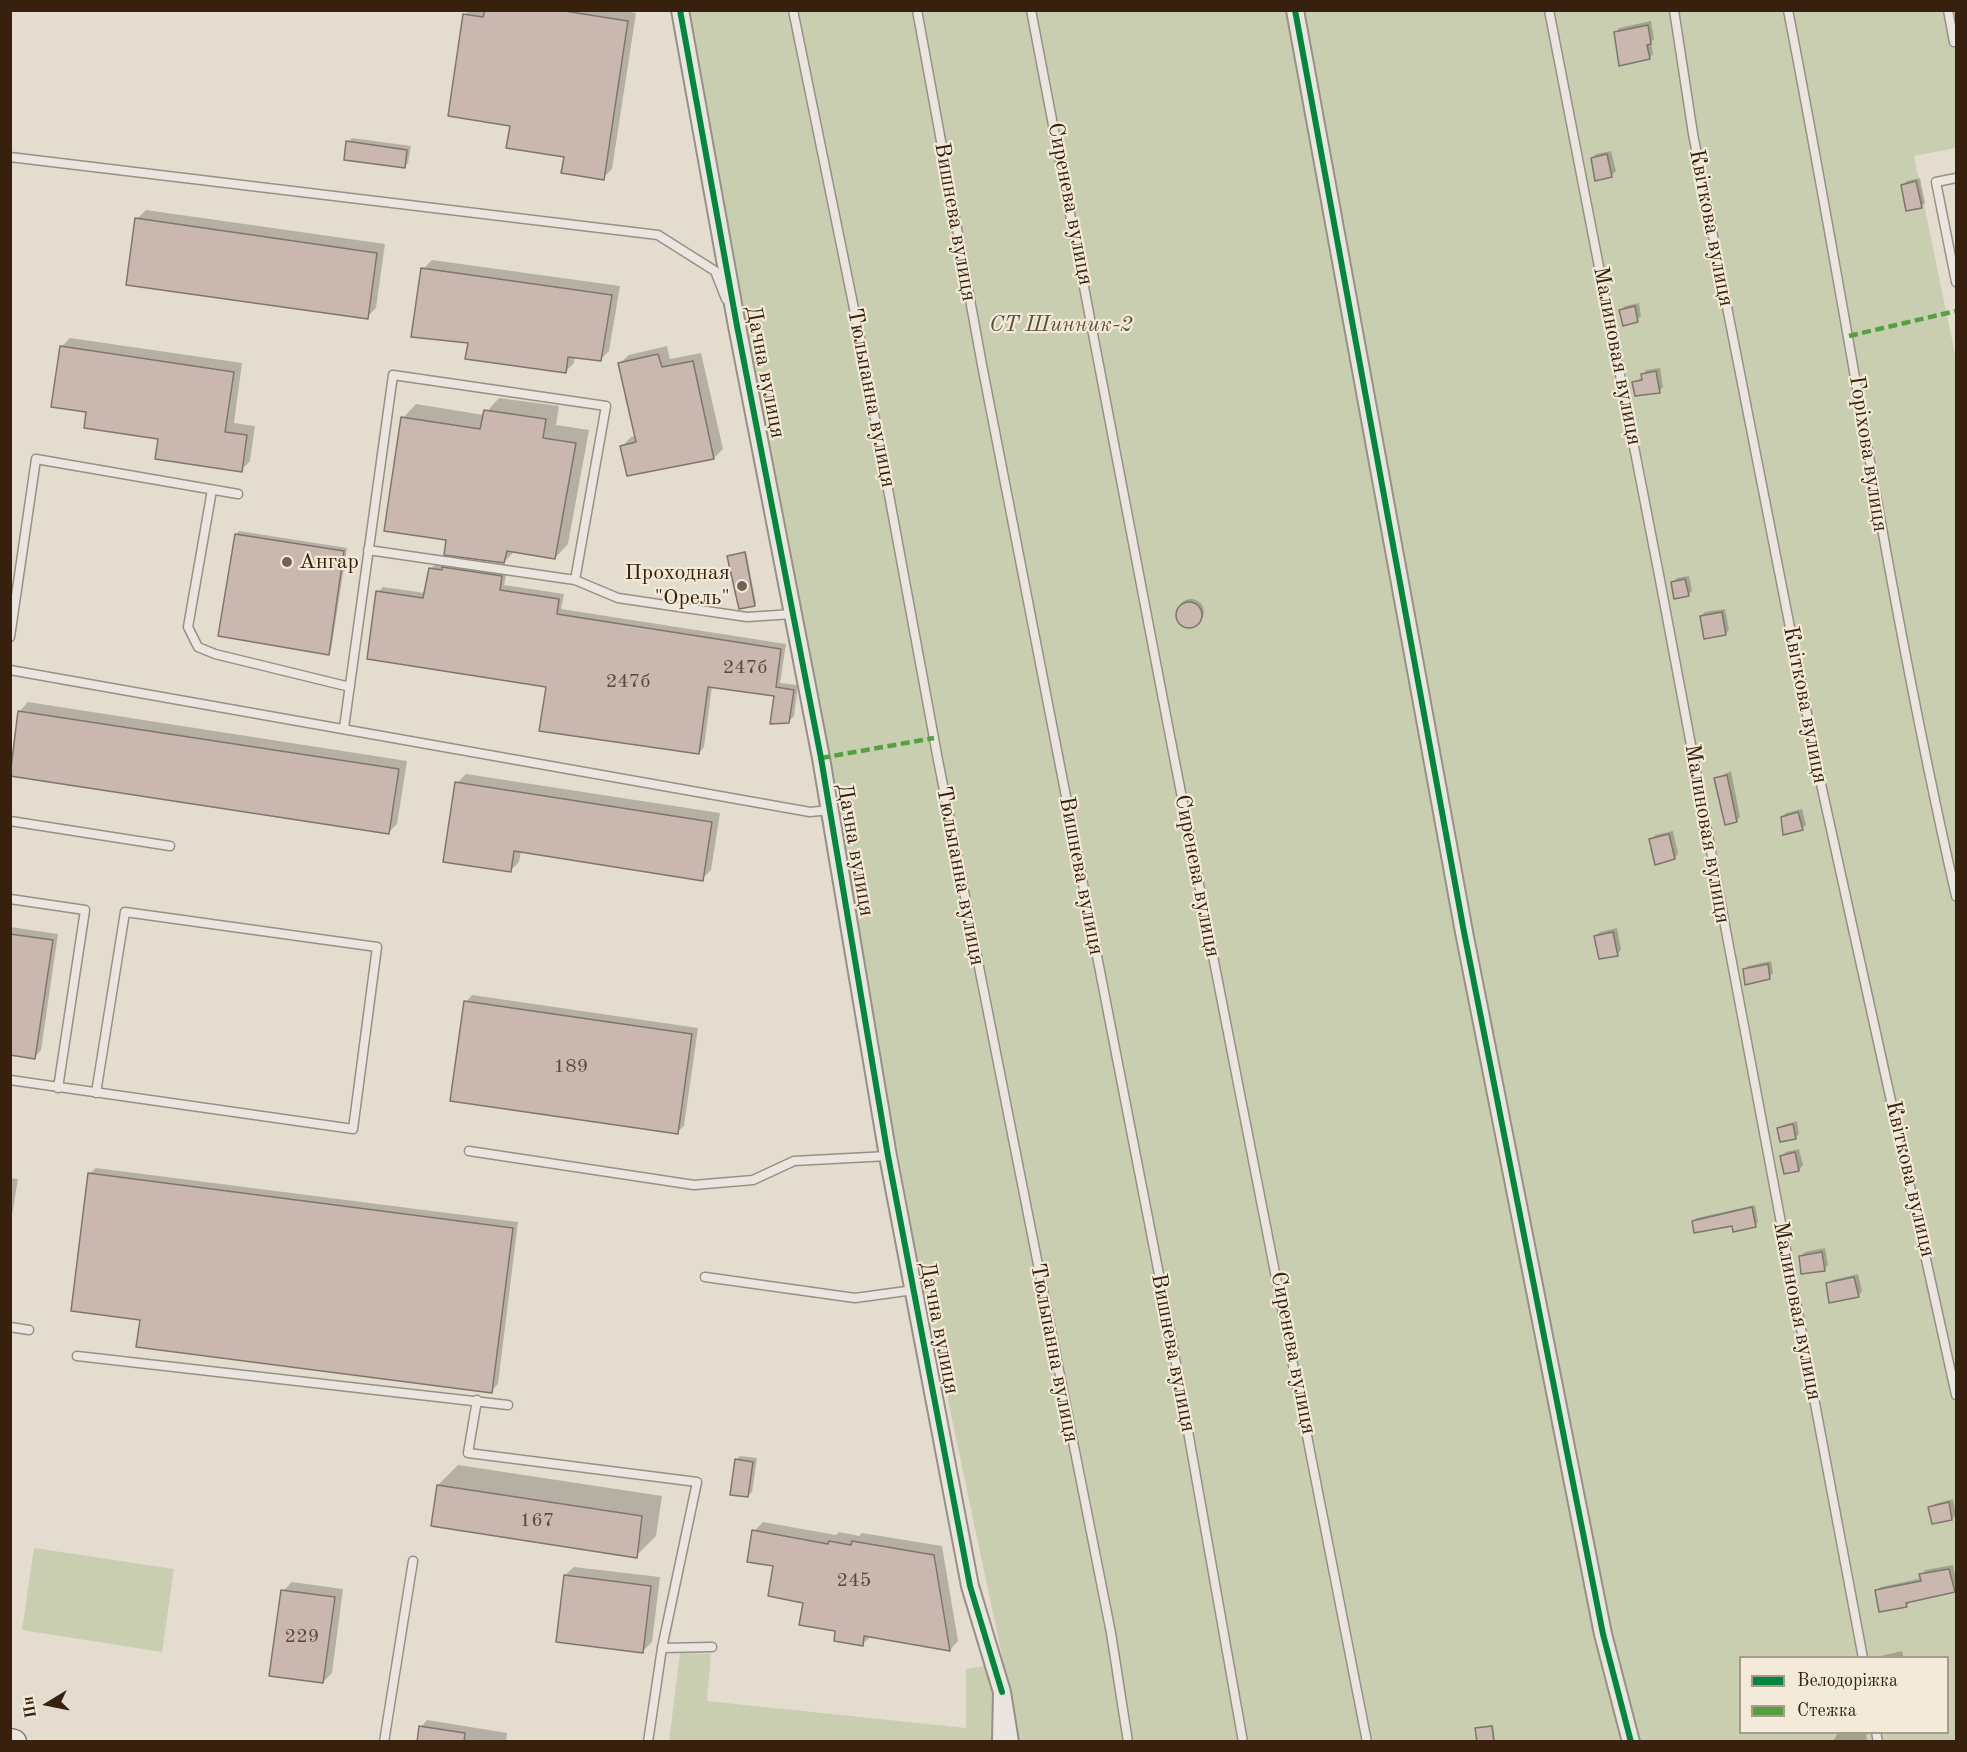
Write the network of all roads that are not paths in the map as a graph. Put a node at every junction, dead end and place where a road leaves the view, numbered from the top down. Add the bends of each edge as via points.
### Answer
1 (680, 10) edge
2 (793, 10) edge
3 (917, 10) edge
4 (1031, 10) edge
5 (1294, 10) edge
6 (1549, 10) edge
7 (1674, 10) edge
8 (1788, 10) edge
9 (1948, 10) edge
10 (1956, 41) edge
11 (10, 157) edge
12 (1956, 178) edge
13 (1956, 282) edge
14 (737, 326) junction
15 (212, 490) junction
16 (238, 494) dead end
17 (368, 550) junction
18 (574, 580) junction
19 (794, 614) junction
20 (10, 637) edge
21 (10, 670) edge
22 (350, 687) junction
23 (344, 728) junction
24 (830, 810) junction
25 (10, 821) edge
26 (170, 846) dead end
27 (1956, 896) edge
28 (10, 899) edge
29 (10, 1080) edge
30 (58, 1088) junction
31 (96, 1094) junction
32 (469, 1150) dead end
33 (888, 1156) junction
34 (705, 1277) dead end
35 (914, 1290) junction
36 (10, 1327) edge
37 (29, 1330) dead end
38 (77, 1356) dead end
39 (1956, 1395) edge
40 (477, 1401) junction
41 (508, 1405) dead end
42 (413, 1561) dead end
43 (712, 1647) dead end
44 (662, 1648) junction
45 (1863, 1656) edge
46 (1002, 1692) junction
47 (384, 1742) edge
48 (648, 1742) edge
49 (1001, 1742) edge
50 (1010, 1742) edge
51 (1128, 1742) edge
52 (1243, 1742) edge
53 (1367, 1742) edge
54 (1631, 1742) edge

1 - 14 street, Дачна вулиця
2 - 51 lane, Тюльпанна вулиця via 1111,1633
3 - 52 lane, Вишнева вулиця via 1172,1341
4 - 53 lane, Сиренева вулиця
5 - 54 street via 1466,944 1603,1634
6 - 45 lane, Малиновая вулиця
7 - 39 lane, Квіткова вулиця via 1695,146 1819,776
8 - 27 lane, Горіхова вулиця via 1849,336 1885,557
9 - 10 lane
11 - 14 lane via 658,235 714,271
12 - 13 lane via 1936,182
14 - 19 street, Дачна вулиця
15 - 16 lane
15 - 20 lane via 36,459
15 - 22 lane via 188,627 198,647
17 - 18 lane
17 - 18 lane via 393,375 405,376 606,406
17 - 22 lane
18 - 19 lane via 618,598 747,616
19 - 24 street, Дачна вулиця
21 - 23 lane
22 - 23 lane
23 - 24 lane via 810,812
24 - 33 street, Дачна вулиця
25 - 26 lane
28 - 30 lane via 85,910
29 - 30 lane
30 - 31 lane
31 - 31 lane via 124,912 377,947 353,1129
32 - 33 lane via 694,1185 753,1180 794,1161
33 - 35 street, Дачна вулиця
34 - 35 lane via 855,1298
35 - 46 street, Дачна вулиця via 970,1586
36 - 37 lane
38 - 40 lane
40 - 41 lane
40 - 44 lane via 468,1453 697,1482
42 - 47 lane
43 - 44 lane
44 - 48 lane
46 - 49 street
46 - 50 street

